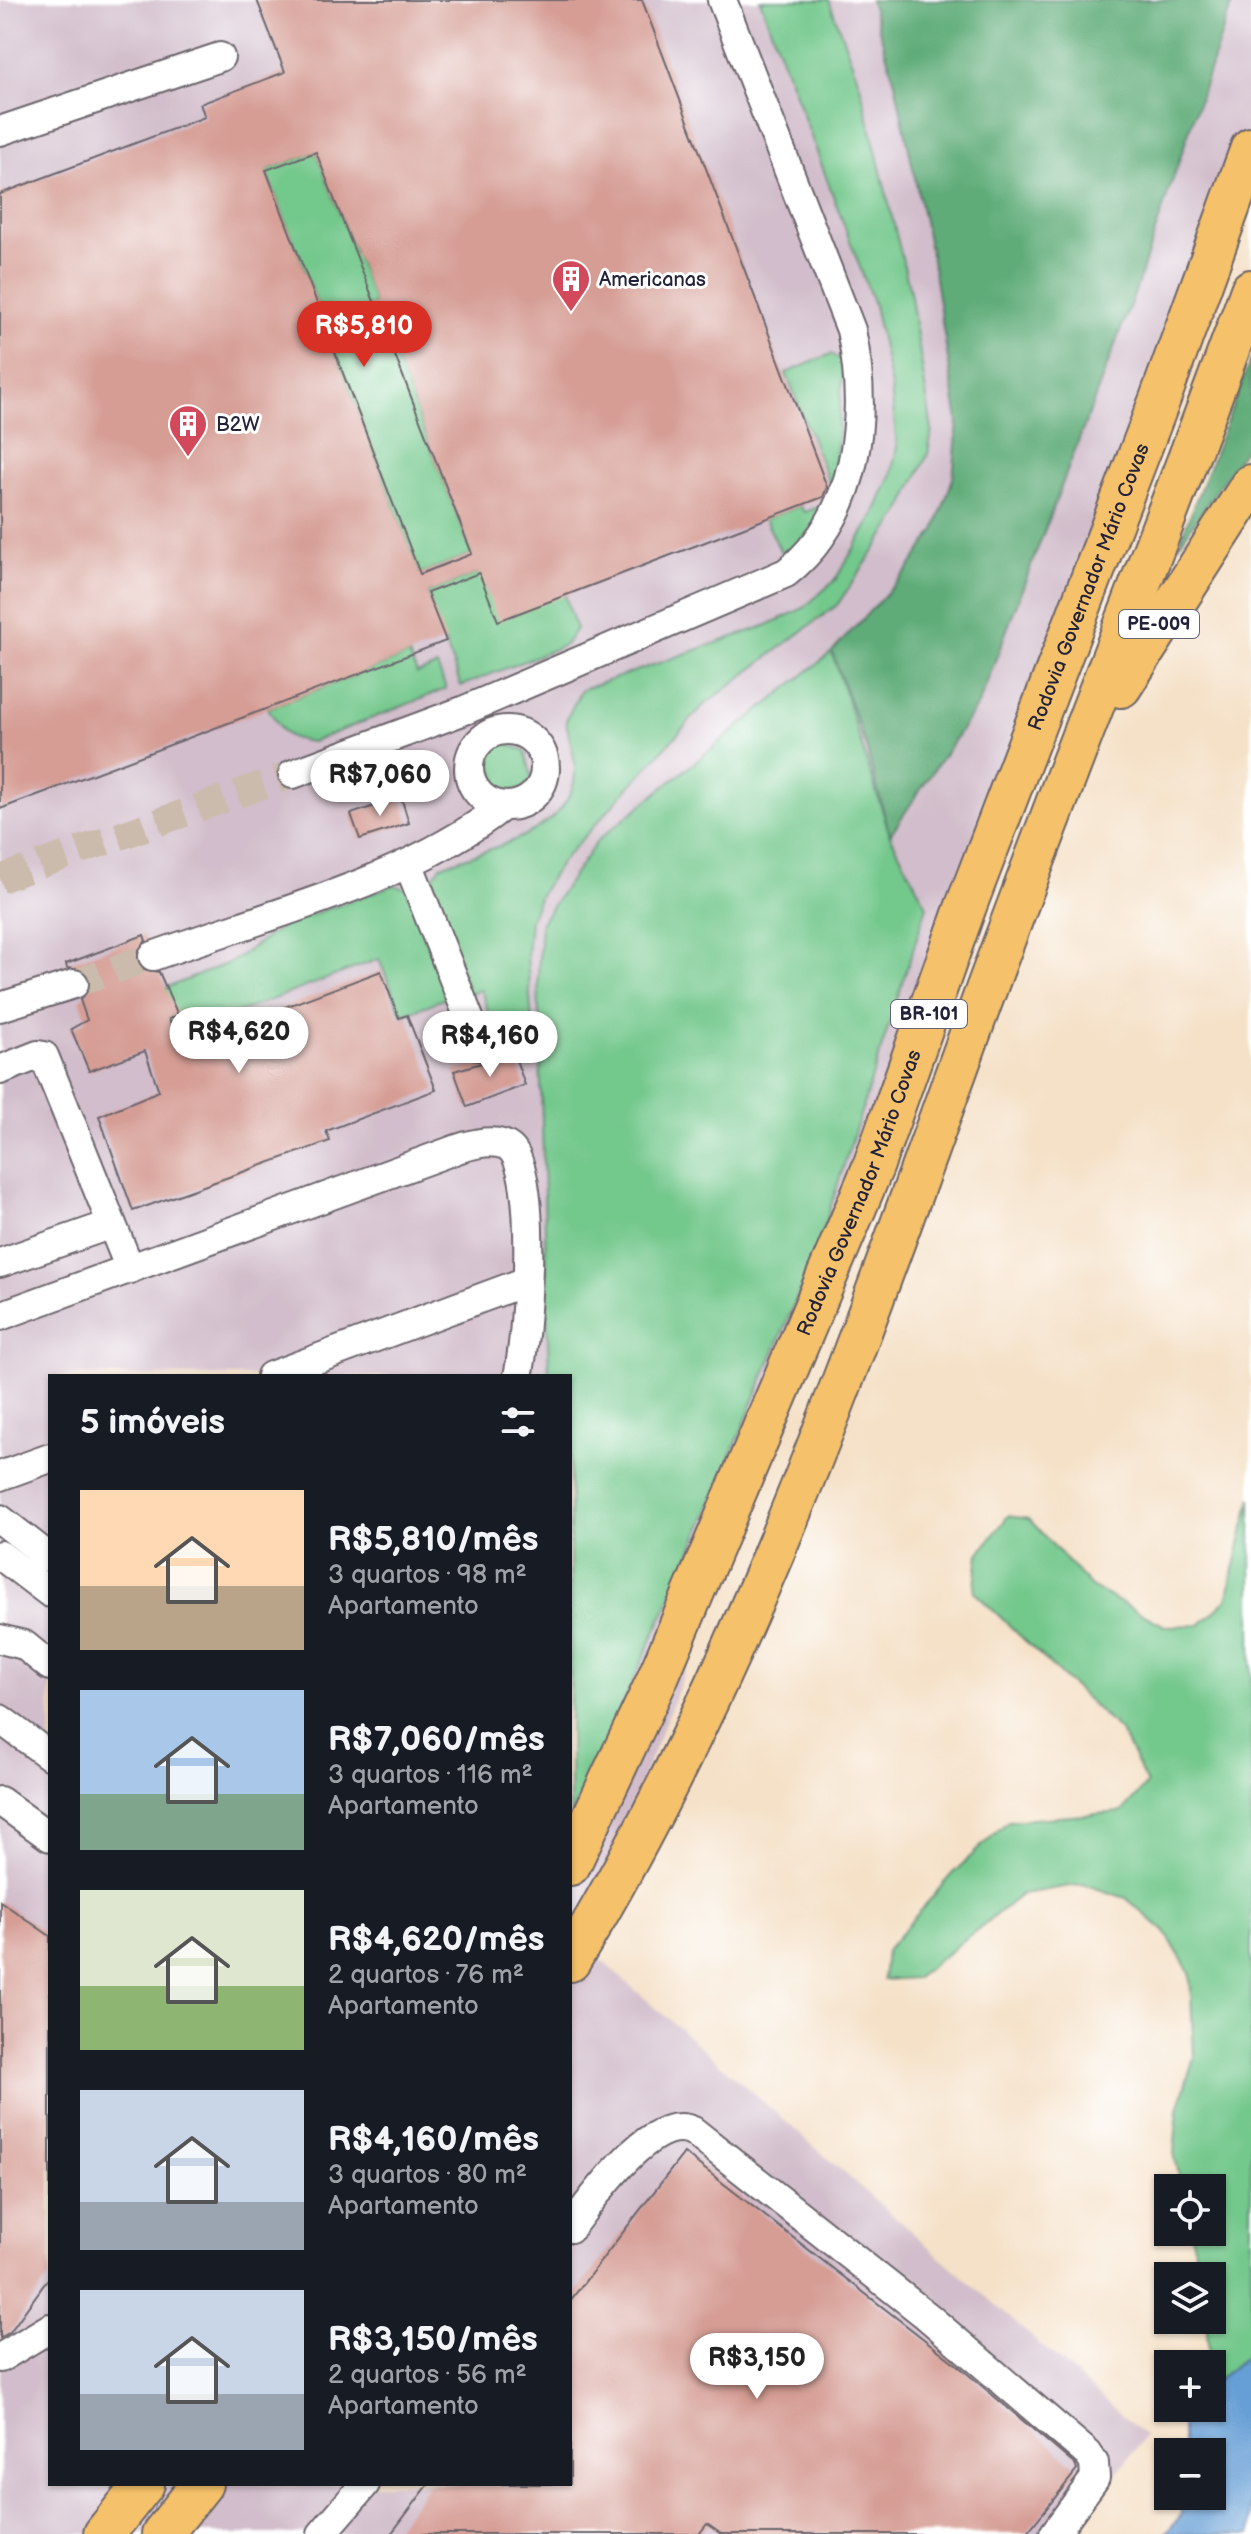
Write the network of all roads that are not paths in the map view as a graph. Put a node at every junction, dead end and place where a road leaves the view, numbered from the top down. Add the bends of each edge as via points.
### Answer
1 (722, 0) edge
2 (220, 57) dead end
3 (0, 131) edge
4 (1251, 148) edge
5 (1251, 290) edge
6 (1251, 485) edge
7 (488, 701) junction
8 (497, 732) junction
9 (1073, 766) junction
10 (293, 774) tunnel mouth
11 (503, 806) junction
12 (409, 865) junction
13 (153, 956) tunnel mouth
14 (74, 984) tunnel mouth
15 (0, 1007) edge
16 (480, 1046) dead end
17 (0, 1070) edge
18 (112, 1224) junction
19 (0, 1263) edge
20 (130, 1269) junction
21 (527, 1281) junction
22 (0, 1316) edge
23 (276, 1374) edge
24 (518, 1374) edge
25 (48, 1459) edge
26 (0, 1476) edge
27 (0, 1519) edge
28 (48, 1556) edge
29 (2, 1561) edge
30 (48, 1592) edge
31 (4, 1646) edge
32 (48, 1664) edge
33 (0, 1719) edge
34 (48, 1755) edge
35 (0, 1801) edge
36 (48, 1836) edge
37 (572, 1861) edge
38 (572, 1957) edge
39 (572, 2226) edge
40 (48, 2329) edge
41 (0, 2358) edge
42 (142, 2486) edge
43 (200, 2486) edge
44 (363, 2486) edge
45 (104, 2534) edge
46 (162, 2534) edge
47 (322, 2534) edge
48 (1054, 2534) edge

1 - 7 lane via 851,330 859,416 842,500 813,549 786,573
2 - 3 lane
4 - 37 highway, Rodovia Governador Mário Covas / BR-101 via 873,1167 656,1682
5 - 9 highway, BR-101
6 - 9 highway, PE-009
7 - 8 lane
7 - 10 lane
8 - 11 lane via 474,750 470,779 488,802
8 - 11 lane via 512,730 538,745 546,773 531,799
9 - 38 highway, BR-101 via 781,1535 670,1781
11 - 12 lane via 454,842
12 - 13 lane
12 - 16 lane
14 - 15 lane
17 - 18 lane via 44,1056
18 - 19 lane
18 - 20 lane
20 - 21 lane via 457,1149 489,1142 513,1149 523,1166
20 - 22 lane
21 - 23 lane
21 - 24 lane
25 - 26 lane
27 - 28 lane
29 - 30 lane
31 - 32 lane via 24,1645
33 - 34 lane
35 - 36 lane
39 - 48 lane via 649,2139 682,2127 693,2131 927,2316 1088,2454 1095,2478
40 - 41 lane
42 - 45 highway
43 - 46 highway
44 - 47 lane

